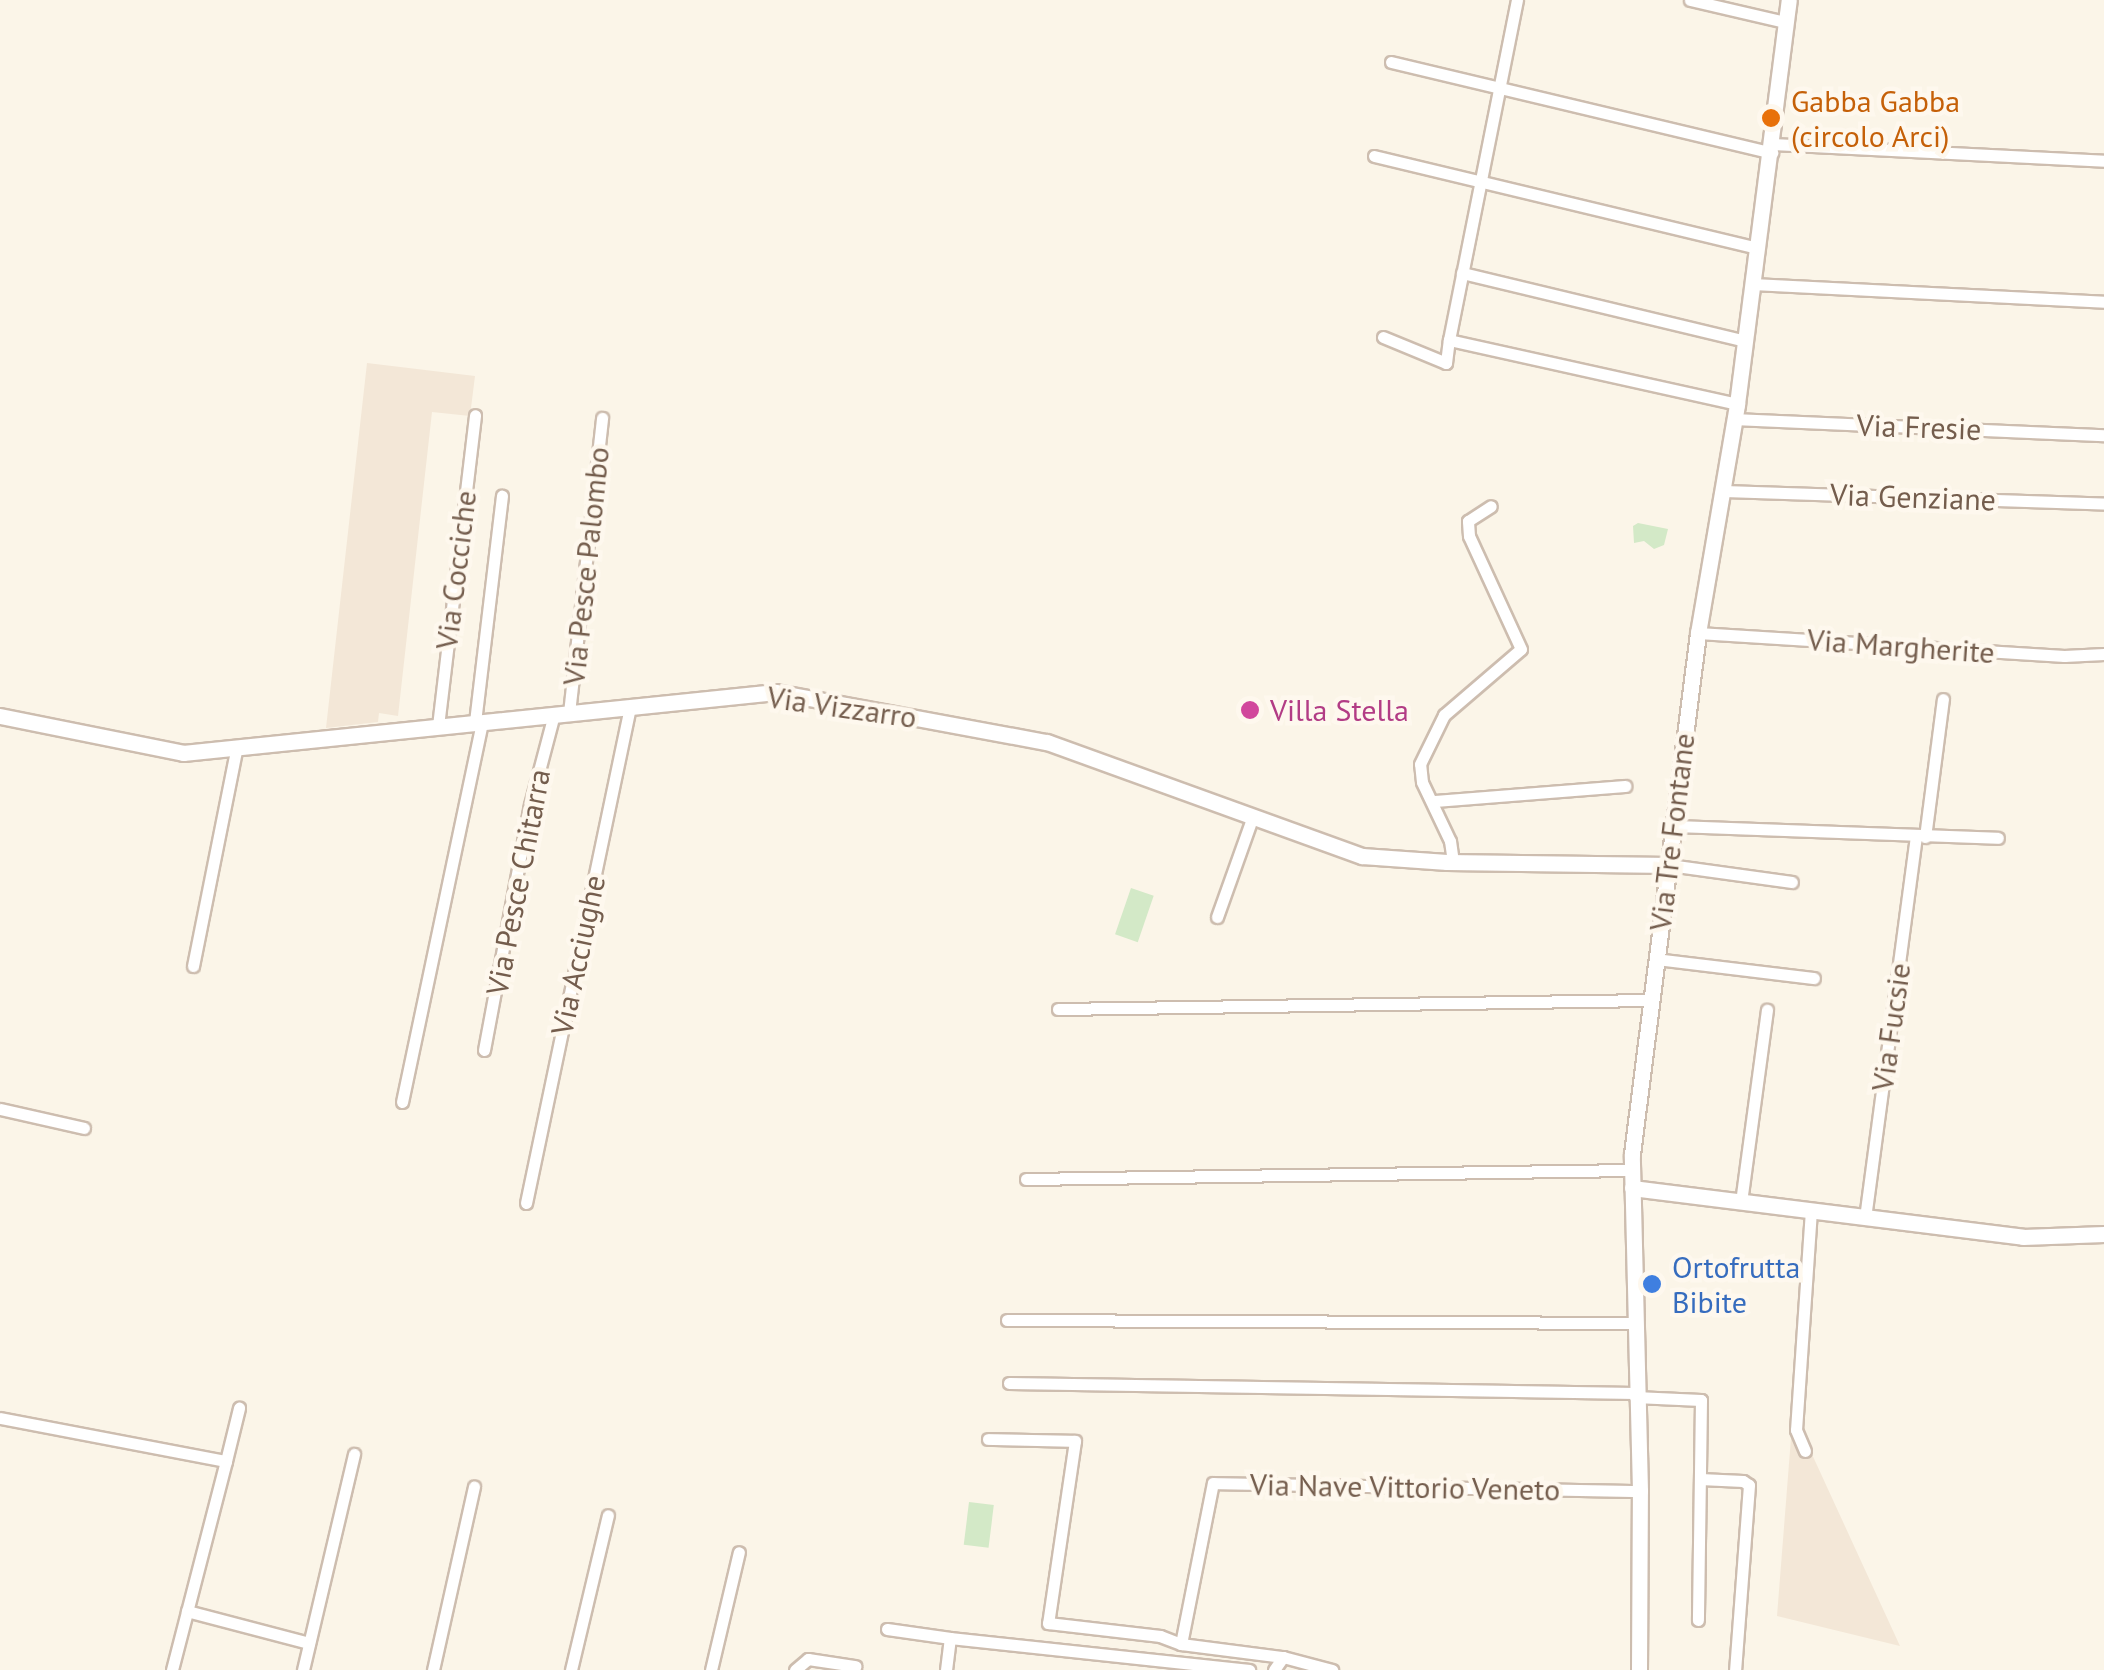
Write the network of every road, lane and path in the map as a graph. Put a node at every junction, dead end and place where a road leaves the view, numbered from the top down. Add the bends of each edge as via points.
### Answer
1 (1517, 0) edge
2 (1690, 0) edge
3 (1789, 0) edge
4 (1784, 22) junction
5 (1390, 62) dead end
6 (1497, 85) junction
7 (1773, 149) junction
8 (1374, 156) dead end
9 (2104, 161) edge
10 (1479, 182) junction
11 (1758, 248) junction
12 (1462, 273) junction
13 (1754, 284) junction
14 (2104, 302) edge
15 (1383, 336) dead end
16 (1449, 340) junction
17 (1745, 340) junction
18 (1735, 412) junction
19 (474, 415) dead end
20 (602, 418) dead end
21 (2104, 435) edge
22 (1722, 491) junction
23 (502, 496) dead end
24 (2104, 504) edge
25 (1491, 506) dead end
26 (1698, 633) junction
27 (2104, 654) edge
28 (1943, 699) dead end
29 (630, 707) junction
30 (562, 714) junction
31 (0, 716) edge
32 (478, 722) junction
33 (438, 726) junction
34 (236, 750) junction
35 (1625, 786) dead end
36 (1434, 801) junction
37 (1254, 816) junction
38 (1674, 826) junction
39 (1920, 837) junction
40 (1998, 838) dead end
41 (1453, 862) junction
42 (1669, 865) junction
43 (1792, 882) dead end
44 (1217, 917) dead end
45 (1656, 958) junction
46 (193, 966) dead end
47 (1814, 978) dead end
48 (1650, 1000) junction
49 (1058, 1009) dead end
50 (1767, 1010) dead end
51 (484, 1050) dead end
52 (402, 1102) dead end
53 (0, 1109) edge
54 (84, 1128) dead end
55 (1631, 1170) junction
56 (1026, 1178) dead end
57 (1632, 1188) junction
58 (1740, 1202) junction
59 (526, 1203) dead end
60 (1811, 1211) junction
61 (1866, 1218) junction
62 (2104, 1234) edge
63 (1007, 1320) dead end
64 (1633, 1323) junction
65 (1009, 1384) dead end
66 (1635, 1395) junction
67 (239, 1408) dead end
68 (0, 1418) edge
69 (988, 1439) dead end
70 (1806, 1450) dead end
71 (354, 1454) dead end
72 (226, 1461) junction
73 (1700, 1480) junction
74 (474, 1487) dead end
75 (1640, 1492) junction
76 (608, 1516) dead end
77 (740, 1552) dead end
78 (188, 1611) junction
79 (1698, 1620) dead end
80 (887, 1629) dead end
81 (950, 1638) junction
82 (309, 1643) junction
83 (1181, 1644) junction
84 (1283, 1657) junction
85 (855, 1666) dead end
86 (172, 1670) edge
87 (302, 1670) edge
88 (433, 1670) edge
89 (572, 1670) edge
90 (712, 1670) edge
91 (795, 1670) edge
92 (946, 1670) edge
93 (1250, 1670) edge
94 (1274, 1670) edge
95 (1332, 1670) edge
96 (1639, 1670) edge
97 (1735, 1670) edge

1 - 6 street
2 - 4 street
3 - 4 street, Via Tre Fontane
4 - 7 street, Via Tre Fontane
5 - 6 street
6 - 7 street
6 - 10 street
7 - 9 street
7 - 11 street, Via Tre Fontane
8 - 10 street
10 - 11 street
10 - 12 street
11 - 13 street, Via Tre Fontane
12 - 16 street
12 - 17 street
13 - 14 street
13 - 17 street, Via Tre Fontane
15 - 16 street via 1446,363
16 - 18 street, Via Fresie
17 - 18 street, Via Tre Fontane
18 - 21 street, Via Fresie
18 - 22 street, Via Tre Fontane
19 - 33 street, Via Cocciche
20 - 30 street, Via Pesce Palombo
22 - 24 street, Via Genziane
22 - 26 street, Via Tre Fontane
23 - 32 street
25 - 36 street via 1468,521 1469,536 1521,649 1452,707 1430,738 1420,772
26 - 27 street, Via Margherite
26 - 38 street, Via Tre Fontane
28 - 39 street, Via Fucsie
29 - 30 street, Via Vizzarro
29 - 37 street, Via Vizzarro via 795,694 1047,742
29 - 59 street, Via Acciughe
30 - 32 street, Via Vizzarro
30 - 51 street, Via Pesce Chitarra via 530,805
31 - 34 street, Via Vizzarro via 169,753
32 - 33 street, Via Vizzarro
32 - 52 street
33 - 34 street, Via Vizzarro
34 - 46 street
35 - 36 street
36 - 41 street
37 - 41 street, Via Vizzarro via 1353,854
37 - 44 street
38 - 39 street
38 - 42 street, Via Tre Fontane
39 - 40 street
39 - 61 street, Via Fucsie
41 - 42 street, Via Vizzarro
42 - 43 street
42 - 45 street, Via Tre Fontane
45 - 47 street
45 - 48 street, Via Tre Fontane
48 - 49 street
48 - 55 street, Via Tre Fontane
50 - 58 street
53 - 54 street
55 - 56 street
55 - 57 street, Via Tre Fontane
57 - 58 street
57 - 64 street, Via Tre Fontane
58 - 60 street
60 - 61 street
60 - 70 street via 1796,1430
61 - 62 street via 2022,1238
63 - 64 street
64 - 66 street, Via Tre Fontane
65 - 66 street
66 - 73 street via 1701,1400
66 - 75 street, Via Tre Fontane
67 - 72 street
68 - 72 street
69 - 83 street via 1075,1441 1048,1623
71 - 82 street
72 - 78 street
73 - 79 street
73 - 97 street via 1750,1485
74 - 88 street
75 - 83 street, Via Nave Vittorio Veneto via 1213,1484
75 - 96 street, Via Tre Fontane
76 - 89 street
77 - 90 street
78 - 82 street
78 - 86 street
80 - 81 street
81 - 92 street
81 - 93 street
82 - 87 street
83 - 84 street
84 - 94 street
84 - 95 street
85 - 91 street via 808,1659

